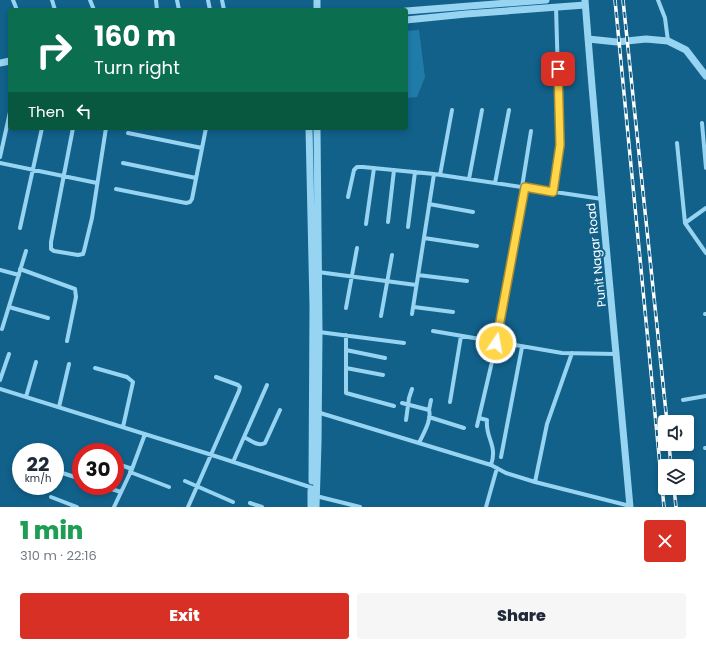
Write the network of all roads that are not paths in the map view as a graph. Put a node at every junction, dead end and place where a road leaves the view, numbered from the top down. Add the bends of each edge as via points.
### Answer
1 (546, 0) edge
2 (658, 0) edge
3 (585, 3) edge
4 (465, 7) edge
5 (556, 7) junction
6 (408, 11) edge
7 (408, 20) edge
8 (588, 39) junction
9 (668, 41) junction
10 (706, 76) edge
11 (452, 110) dead end
12 (482, 110) dead end
13 (509, 110) dead end
14 (8, 121) edge
15 (702, 123) dead end
16 (42, 130) edge
17 (74, 130) edge
18 (106, 130) edge
19 (206, 130) edge
20 (310, 130) edge
21 (317, 130) edge
22 (531, 131) dead end
23 (128, 134) dead end
24 (677, 143) dead end
25 (202, 148) junction
26 (0, 157) edge
27 (0, 163) edge
28 (122, 163) dead end
29 (374, 168) junction
30 (706, 168) edge
31 (33, 170) junction
32 (394, 170) junction
33 (415, 172) junction
34 (434, 174) junction
35 (440, 175) junction
36 (64, 176) junction
37 (196, 178) junction
38 (469, 179) junction
39 (97, 183) junction
40 (495, 183) junction
41 (523, 187) junction
42 (116, 189) dead end
43 (553, 192) junction
44 (348, 197) dead end
45 (602, 199) junction
46 (429, 204) junction
47 (705, 210) edge
48 (473, 212) dead end
49 (388, 222) dead end
50 (685, 223) junction
51 (366, 224) dead end
52 (408, 227) dead end
53 (20, 228) dead end
54 (424, 238) junction
55 (477, 246) dead end
56 (357, 248) dead end
57 (26, 251) dead end
58 (706, 253) edge
59 (392, 255) dead end
60 (0, 270) edge
61 (20, 270) junction
62 (318, 272) junction
63 (418, 275) junction
64 (18, 276) junction
65 (353, 276) junction
66 (388, 281) junction
67 (467, 281) dead end
68 (416, 285) junction
69 (414, 306) junction
70 (9, 307) junction
71 (346, 308) dead end
72 (453, 312) dead end
73 (412, 314) dead end
74 (381, 316) dead end
75 (48, 318) dead end
76 (2, 329) dead end
77 (432, 331) dead end
78 (319, 332) junction
79 (346, 335) junction
80 (461, 336) junction
81 (67, 341) dead end
82 (404, 343) dead end
83 (496, 343) junction
84 (522, 347) junction
85 (346, 350) junction
86 (572, 353) junction
87 (9, 354) dead end
88 (616, 354) junction
89 (386, 358) dead end
90 (36, 362) dead end
91 (69, 364) dead end
92 (95, 368) dead end
93 (346, 368) junction
94 (383, 375) dead end
95 (216, 377) dead end
96 (0, 380) edge
97 (268, 384) dead end
98 (0, 388) edge
99 (412, 389) dead end
100 (706, 396) edge
101 (26, 397) junction
102 (431, 400) dead end
103 (683, 400) dead end
104 (450, 402) dead end
105 (402, 403) dead end
106 (408, 405) junction
107 (394, 406) dead end
108 (59, 407) junction
109 (280, 410) dead end
110 (429, 410) junction
111 (315, 412) junction
112 (429, 417) junction
113 (479, 418) junction
114 (406, 420) dead end
115 (477, 426) dead end
116 (123, 428) junction
117 (464, 428) dead end
118 (145, 434) junction
119 (244, 437) junction
120 (419, 443) junction
121 (503, 450) junction
122 (494, 451) junction
123 (212, 455) junction
124 (501, 456) dead end
125 (233, 462) junction
126 (491, 465) junction
127 (124, 467) edge
128 (496, 468) junction
129 (131, 470) junction
130 (185, 481) dead end
131 (535, 482) junction
132 (124, 485) edge
133 (197, 486) junction
134 (169, 487) dead end
135 (314, 491) junction
136 (120, 495) edge
137 (51, 497) dead end
138 (233, 502) dead end
139 (250, 503) dead end
140 (115, 506) edge
141 (630, 506) edge
142 (77, 507) edge
143 (120, 507) edge
144 (188, 507) edge
145 (262, 507) edge
146 (310, 507) edge
147 (316, 507) edge
148 (360, 507) edge
149 (486, 507) edge

1 - 4 street
2 - 9 street via 665,18
3 - 5 street
3 - 8 street, Punit Nagar Road
4 - 5 street
4 - 6 street
4 - 7 street
5 - 43 street via 560,145
8 - 9 street via 617,42 646,39
8 - 45 street, Punit Nagar Road
9 - 10 street via 686,50
11 - 35 street
12 - 38 street
13 - 40 street
14 - 26 street
15 - 30 street
16 - 31 street
17 - 36 street
18 - 39 street
19 - 25 street
20 - 111 street
21 - 62 street
22 - 41 street
23 - 25 street
24 - 50 street
25 - 37 street
27 - 31 street
28 - 37 street
29 - 32 street
29 - 44 street via 357,167 354,170
29 - 51 street
31 - 36 street
31 - 53 street
32 - 33 street
32 - 49 street
33 - 34 street
33 - 52 street
34 - 35 street
34 - 46 street
35 - 38 street
36 - 39 street
36 - 39 street via 50,242 51,248 78,256 83,254
37 - 42 street via 192,199 186,203
38 - 40 street
40 - 41 street
41 - 43 street
41 - 83 street
43 - 45 street
45 - 88 street, Punit Nagar Road
46 - 48 street
46 - 54 street
47 - 50 street
50 - 58 street
54 - 55 street
54 - 63 street
56 - 65 street
57 - 61 street
59 - 66 street
60 - 64 street
61 - 64 street
61 - 81 street via 76,289
62 - 65 street
62 - 78 street
63 - 67 street
63 - 68 street
64 - 70 street
65 - 66 street
65 - 71 street
66 - 68 street
66 - 74 street
68 - 69 street
69 - 72 street
69 - 73 street
70 - 75 street
70 - 76 street
77 - 80 street
78 - 79 street
78 - 111 street
79 - 82 street
79 - 85 street
80 - 83 street
80 - 104 street
83 - 84 street
83 - 113 street
84 - 86 street
84 - 121 street
85 - 89 street
85 - 93 street
86 - 88 street
86 - 131 street via 548,424
87 - 96 street
88 - 141 street, Punit Nagar Road
90 - 101 street
91 - 108 street
92 - 116 street via 127,377 133,382
93 - 94 street
93 - 107 street via 346,394
95 - 123 street via 238,385 240,391
97 - 119 street
98 - 101 street
99 - 106 street
100 - 103 street
101 - 108 street
102 - 110 street
105 - 106 street
106 - 110 street
106 - 114 street
108 - 116 street
109 - 119 street via 265,443 258,444
110 - 112 street
111 - 120 street
111 - 135 street
112 - 117 street
112 - 120 street
113 - 115 street
113 - 122 street via 487,420 486,427
116 - 118 street
118 - 123 street
118 - 129 street
119 - 125 street
120 - 126 street
121 - 122 street
121 - 124 street
122 - 126 street
123 - 125 street
123 - 133 street
125 - 135 street
126 - 128 street
127 - 129 street
128 - 131 street
128 - 149 street
129 - 132 street
129 - 134 street
130 - 133 street
131 - 141 street
133 - 138 street
133 - 144 street
135 - 146 street
135 - 147 street
135 - 148 street
136 - 140 street
137 - 142 street
139 - 145 street
140 - 143 street

